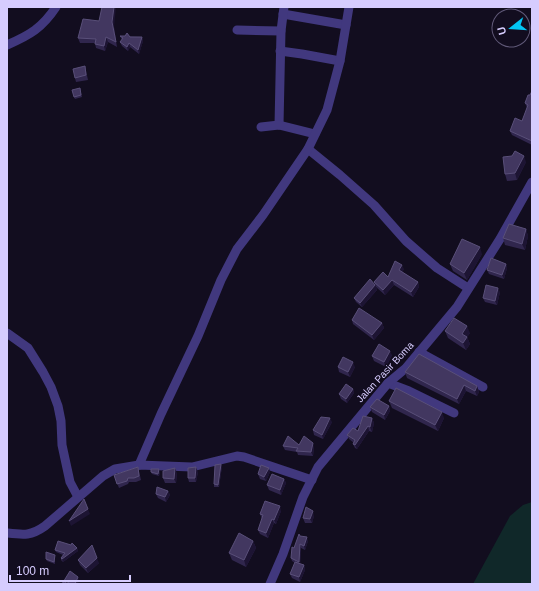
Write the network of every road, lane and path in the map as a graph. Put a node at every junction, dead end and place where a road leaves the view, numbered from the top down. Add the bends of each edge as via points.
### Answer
1 (56, 7) edge
2 (349, 7) edge
3 (283, 11) edge
4 (346, 24) junction
5 (238, 30) dead end
6 (281, 31) junction
7 (7, 45) edge
8 (280, 51) junction
9 (340, 61) junction
10 (280, 125) junction
11 (261, 127) dead end
12 (315, 134) junction
13 (308, 149) junction
14 (532, 182) edge
15 (468, 288) junction
16 (7, 333) edge
17 (419, 352) junction
18 (388, 383) junction
19 (483, 387) dead end
20 (454, 413) dead end
21 (139, 465) junction
22 (312, 480) junction
23 (78, 497) junction
24 (7, 533) edge
25 (270, 584) edge

1 - 7 street via 48,20 34,32
2 - 4 street
3 - 4 street
3 - 6 street
4 - 9 street
5 - 6 street
6 - 8 street
8 - 9 street
8 - 10 street
9 - 12 street via 327,110
10 - 11 street
10 - 12 street
12 - 13 street
13 - 15 street via 374,205 406,241 437,268
13 - 21 street via 263,216 237,249
14 - 15 street, Jalan Pasir Boma via 500,239
15 - 17 street, Jalan Pasir Boma via 457,307
16 - 23 street via 28,348 51,388 58,406 62,445 70,482
17 - 18 street, Jalan Pasir Boma via 406,368
17 - 19 street
18 - 20 street
18 - 22 street, Jalan Pasir Boma via 318,467
21 - 22 street via 192,467 237,456
21 - 23 street via 109,472
22 - 25 street, Jalan Pasir Boma
23 - 24 street via 36,532 21,535

